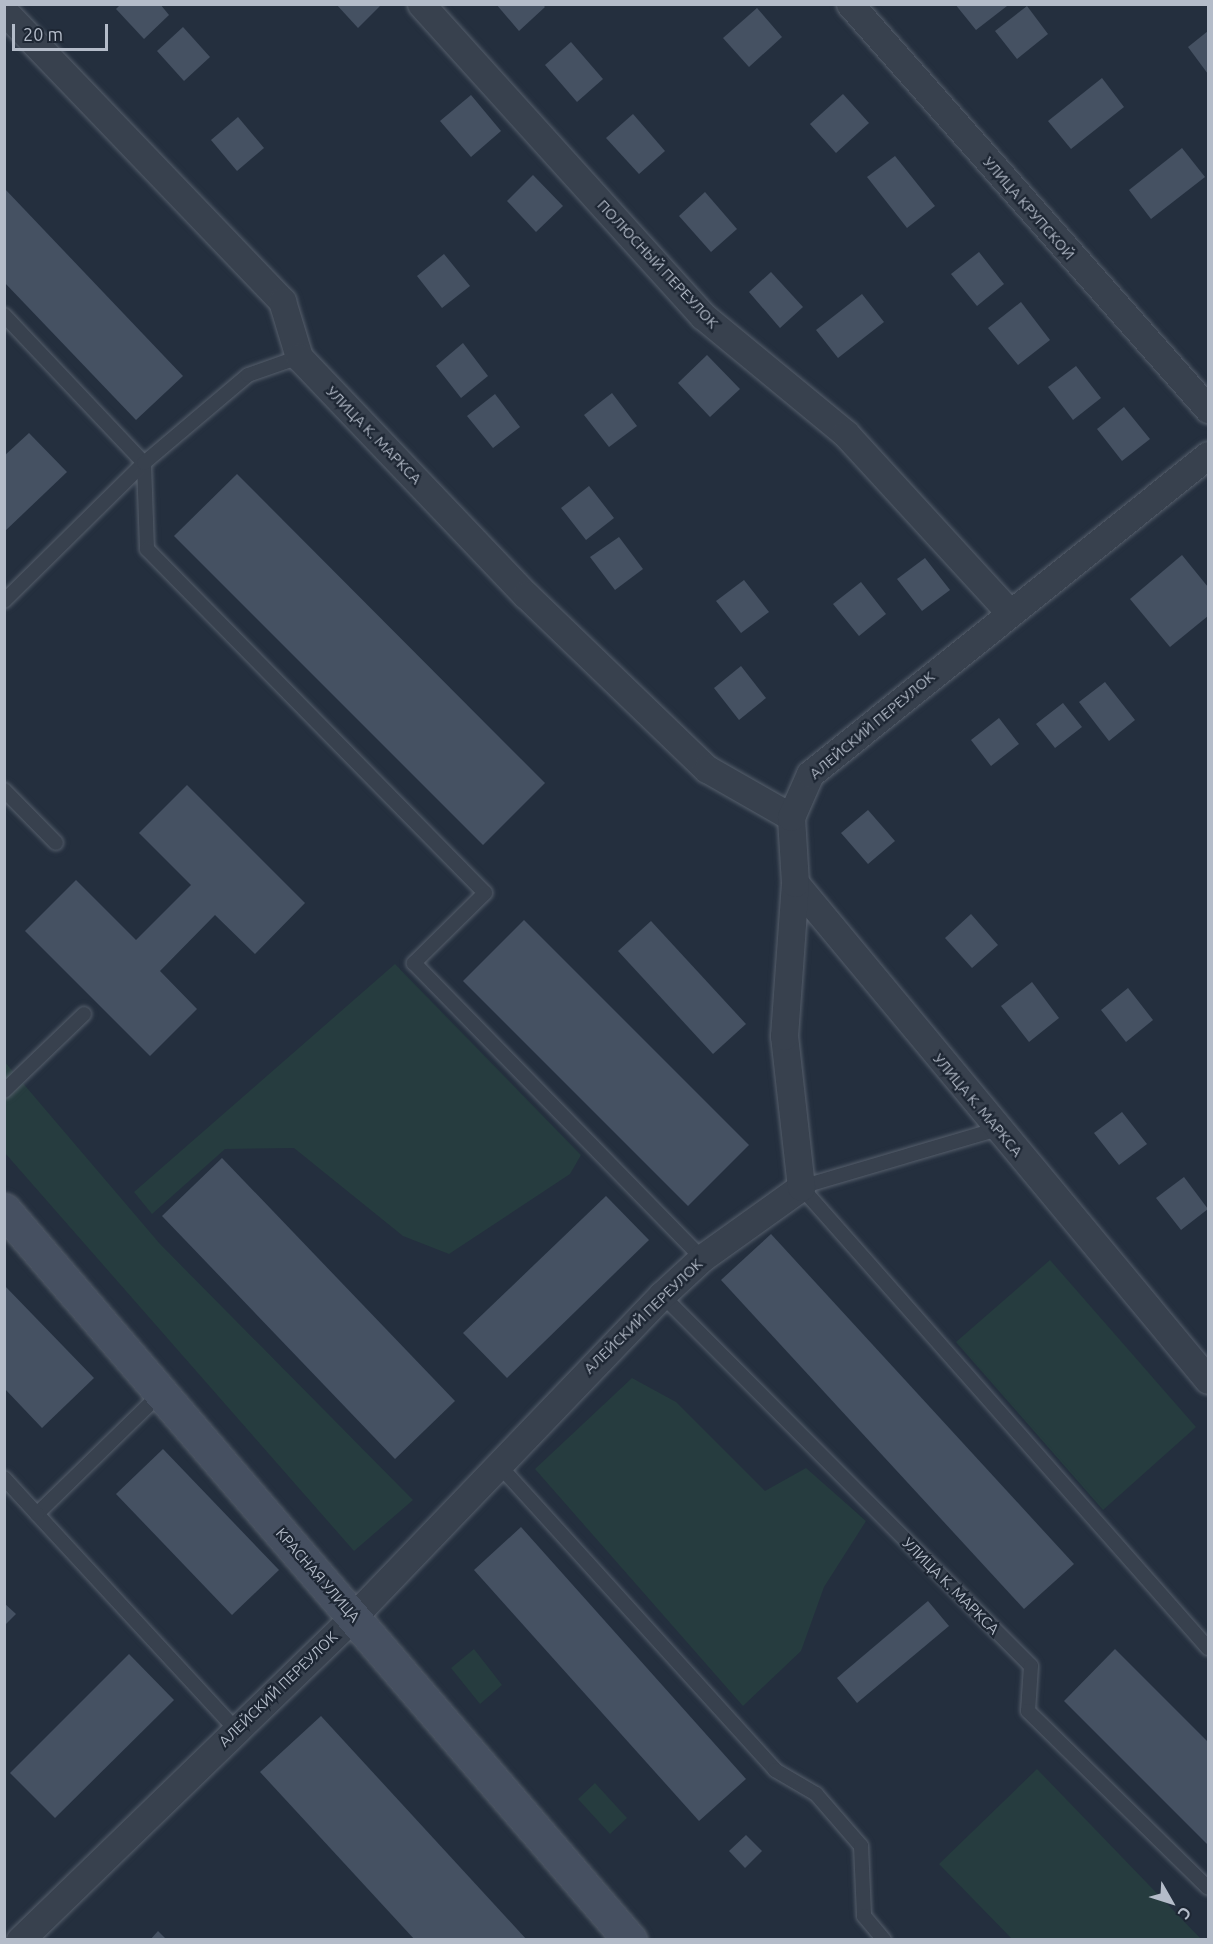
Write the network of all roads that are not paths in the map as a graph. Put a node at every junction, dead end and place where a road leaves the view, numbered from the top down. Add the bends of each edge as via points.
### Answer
1 (421, 4) edge
2 (850, 4) edge
3 (4, 11) edge
4 (4, 315) edge
5 (299, 357) junction
6 (1209, 409) edge
7 (1209, 455) edge
8 (144, 463) junction
9 (4, 601) edge
10 (1009, 612) junction
11 (4, 790) edge
12 (791, 817) junction
13 (56, 843) dead end
14 (795, 883) junction
15 (84, 1014) dead end
16 (4, 1091) edge
17 (998, 1129) junction
18 (801, 1187) junction
19 (4, 1210) edge
20 (702, 1258) junction
21 (662, 1295) junction
22 (1209, 1380) edge
23 (161, 1393) junction
24 (498, 1464) junction
25 (4, 1478) edge
26 (37, 1514) junction
27 (354, 1616) junction
28 (1209, 1648) edge
29 (236, 1730) junction
30 (1209, 1888) edge
31 (20, 1940) edge
32 (630, 1940) edge
33 (884, 1940) edge

1 - 10 street, ПОЛЮСНЫЙ ПЕРЕУЛОК via 703,316 846,434
2 - 6 street, УЛИЦА КРУПСКОЙ
3 - 5 street, УЛИЦА К. МАРКСА via 282,301
4 - 8 lane
5 - 8 lane via 248,375
5 - 12 street, УЛИЦА К. МАРКСА via 526,595 707,769
7 - 10 street, АЛЕЙСКИЙ ПЕРЕУЛОК
8 - 9 lane
8 - 20 lane via 147,549 485,893 414,963
10 - 12 street, АЛЕЙСКИЙ ПЕРЕУЛОК via 810,774
11 - 13 lane
12 - 14 street, АЛЕЙСКИЙ ПЕРЕУЛОК
14 - 17 street, УЛИЦА К. МАРКСА
14 - 18 street, АЛЕЙСКИЙ ПЕРЕУЛОК via 784,1036
15 - 16 lane
17 - 18 lane
17 - 22 street, УЛИЦА К. МАРКСА
18 - 20 street, АЛЕЙСКИЙ ПЕРЕУЛОК
18 - 28 lane
19 - 23 street, КРАСНАЯ УЛИЦА
20 - 21 street, АЛЕЙСКИЙ ПЕРЕУЛОК
21 - 24 street, АЛЕЙСКИЙ ПЕРЕУЛОК
21 - 30 lane, УЛИЦА К. МАРКСА via 1031,1666 1028,1710
23 - 26 lane
23 - 27 street, КРАСНАЯ УЛИЦА
24 - 27 street, АЛЕЙСКИЙ ПЕРЕУЛОК
24 - 33 lane via 775,1770 816,1794 861,1846 864,1916
25 - 26 lane
26 - 29 lane
27 - 29 street, АЛЕЙСКИЙ ПЕРЕУЛОК
27 - 32 street, КРАСНАЯ УЛИЦА
29 - 31 street, АЛЕЙСКИЙ ПЕРЕУЛОК

